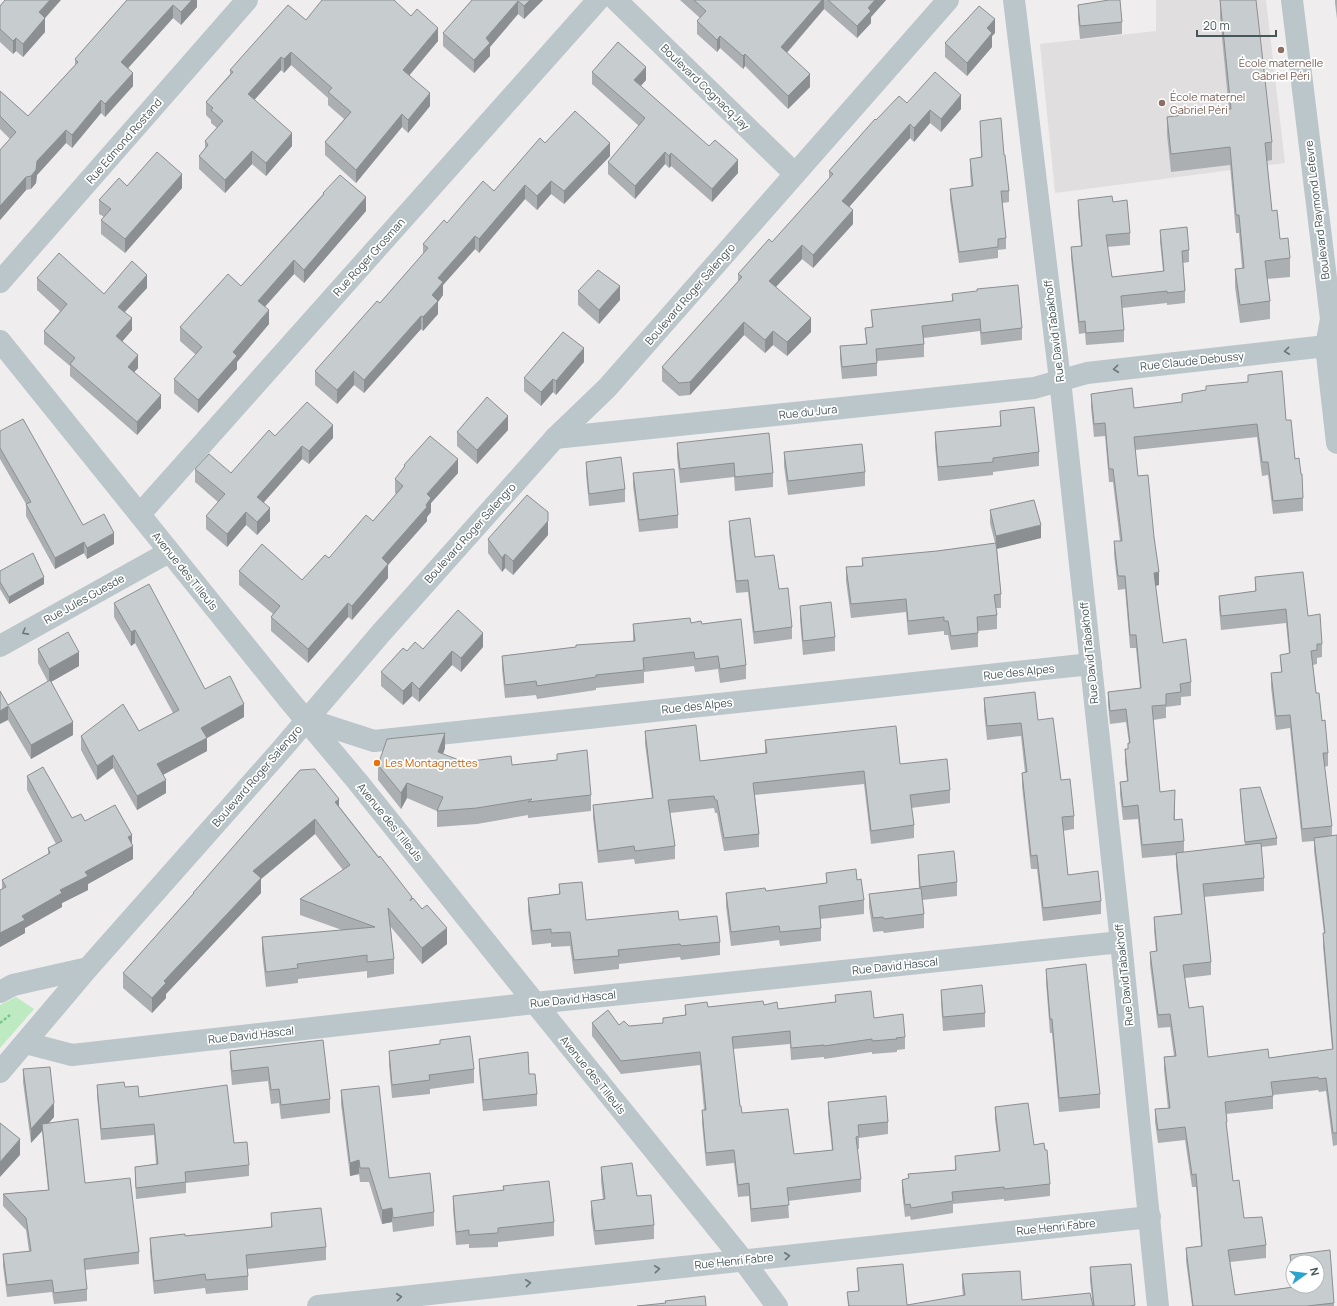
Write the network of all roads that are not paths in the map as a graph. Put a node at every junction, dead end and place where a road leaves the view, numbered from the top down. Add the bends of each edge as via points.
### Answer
1 (248, 0) edge
2 (598, 0) edge
3 (616, 0) edge
4 (948, 0) edge
5 (1014, 0) edge
6 (1292, 0) edge
7 (795, 174) junction
8 (0, 282) edge
9 (1334, 318) edge
10 (0, 341) edge
11 (1326, 346) junction
12 (1060, 380) junction
13 (555, 438) junction
14 (1337, 443) edge
15 (140, 514) junction
16 (169, 552) junction
17 (0, 646) edge
18 (1091, 664) junction
19 (306, 719) junction
20 (1121, 942) junction
21 (88, 968) junction
22 (0, 992) edge
23 (535, 1003) junction
24 (26, 1043) junction
25 (0, 1072) edge
26 (1150, 1217) junction
27 (743, 1260) junction
28 (318, 1306) edge
29 (777, 1306) edge
30 (1158, 1306) edge

1 - 8 street, Rue Edmond Rostand
2 - 15 street, Rue Roger Grosman
3 - 7 street, Boulevard Cognacq Jay
4 - 7 street, Boulevard Roger Salengro
5 - 12 street, Rue David Tabakhoff
6 - 9 street, Boulevard Raymond Lefevre
7 - 13 street, Boulevard Roger Salengro via 607,388
9 - 11 street, Boulevard Raymond Lefevre
10 - 15 street, Avenue des Tilleuls
11 -> 12 street, Rue Claude Debussy via 1087,373
11 - 14 street, Boulevard Raymond Lefevre
12 - 13 street, Rue du Jura via 1034,388
12 - 18 street, Rue David Tabakhoff
13 - 19 street, Boulevard Roger Salengro
15 - 16 street, Avenue des Tilleuls
16 -> 17 street, Rue Jules Guesde
16 - 19 street, Avenue des Tilleuls
18 - 19 street, Rue des Alpes via 374,741
18 - 20 street, Rue David Tabakhoff
19 - 21 street, Boulevard Roger Salengro
19 - 23 street, Avenue des Tilleuls
20 - 23 street, Rue David Hascal
20 - 26 street, Rue David Tabakhoff
21 - 22 street via 13,985
21 - 24 street, Boulevard Roger Salengro
23 - 24 street, Rue David Hascal via 72,1055
23 - 27 street, Avenue des Tilleuls
24 - 25 street, Boulevard Roger Salengro
27 -> 26 street, Rue Henri Fabre
26 - 30 street, Rue David Tabakhoff
28 -> 27 street, Rue Henri Fabre
27 - 29 street, Avenue des Tilleuls

